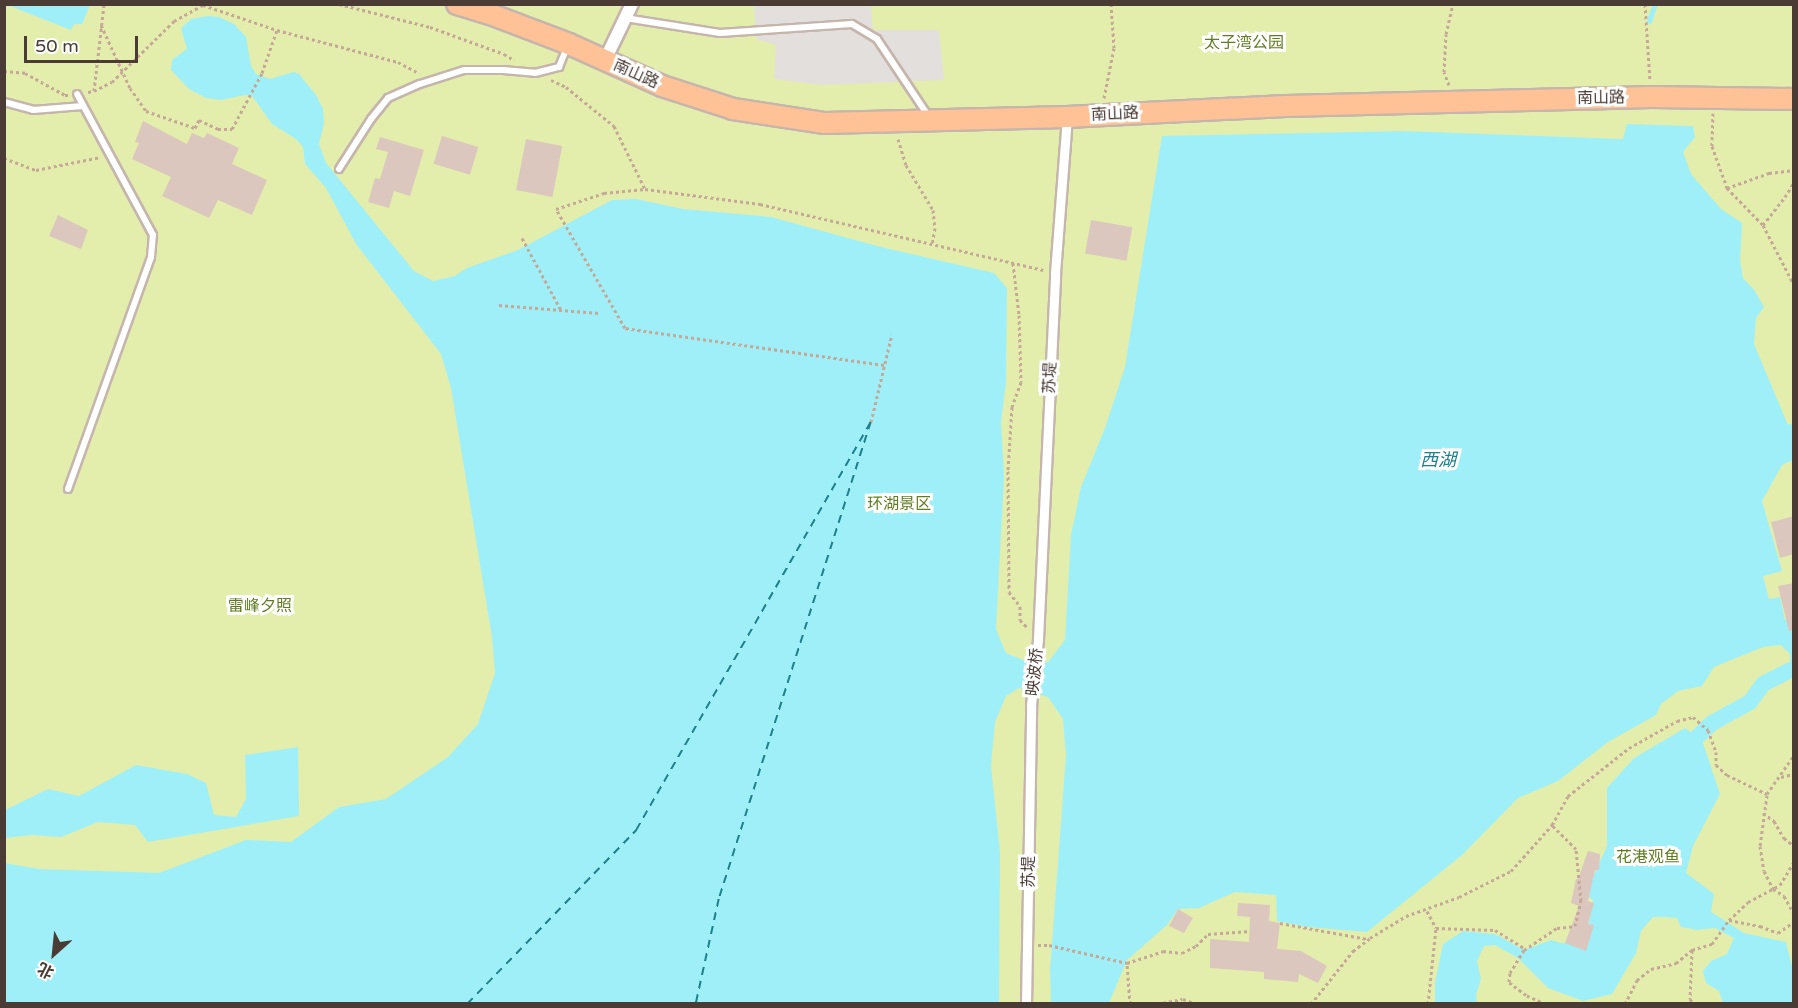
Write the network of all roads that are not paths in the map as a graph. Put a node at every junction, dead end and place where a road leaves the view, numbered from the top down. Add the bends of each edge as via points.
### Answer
1 (457, 4) edge
2 (632, 4) edge
3 (626, 18) junction
4 (568, 44) junction
5 (605, 60) junction
6 (77, 94) road end
7 (1794, 99) edge
8 (4, 102) edge
9 (83, 106) junction
10 (1067, 117) junction
11 (928, 121) junction
12 (339, 169) dead end
13 (68, 489) dead end
14 (1038, 639) joint
15 (1031, 705) joint
16 (1026, 1004) edge

1 - 4 main road, 南山路
2 - 3 street
3 - 5 street
3 - 11 lane via 720,33 852,24 877,39
4 - 5 main road, 南山路
4 - 12 lane via 559,67 535,73 464,70 388,98
5 - 11 main road, 南山路 via 662,86 733,109 825,123
6 - 9 lane
7 - 10 main road, 南山路 via 1652,97
8 - 9 lane via 33,110
9 - 13 lane via 153,236 151,257
10 - 11 main road, 南山路
10 - 14 street, 苏堤 via 1055,273
14 - 15 street, 映波桥
15 - 16 street, 苏堤

